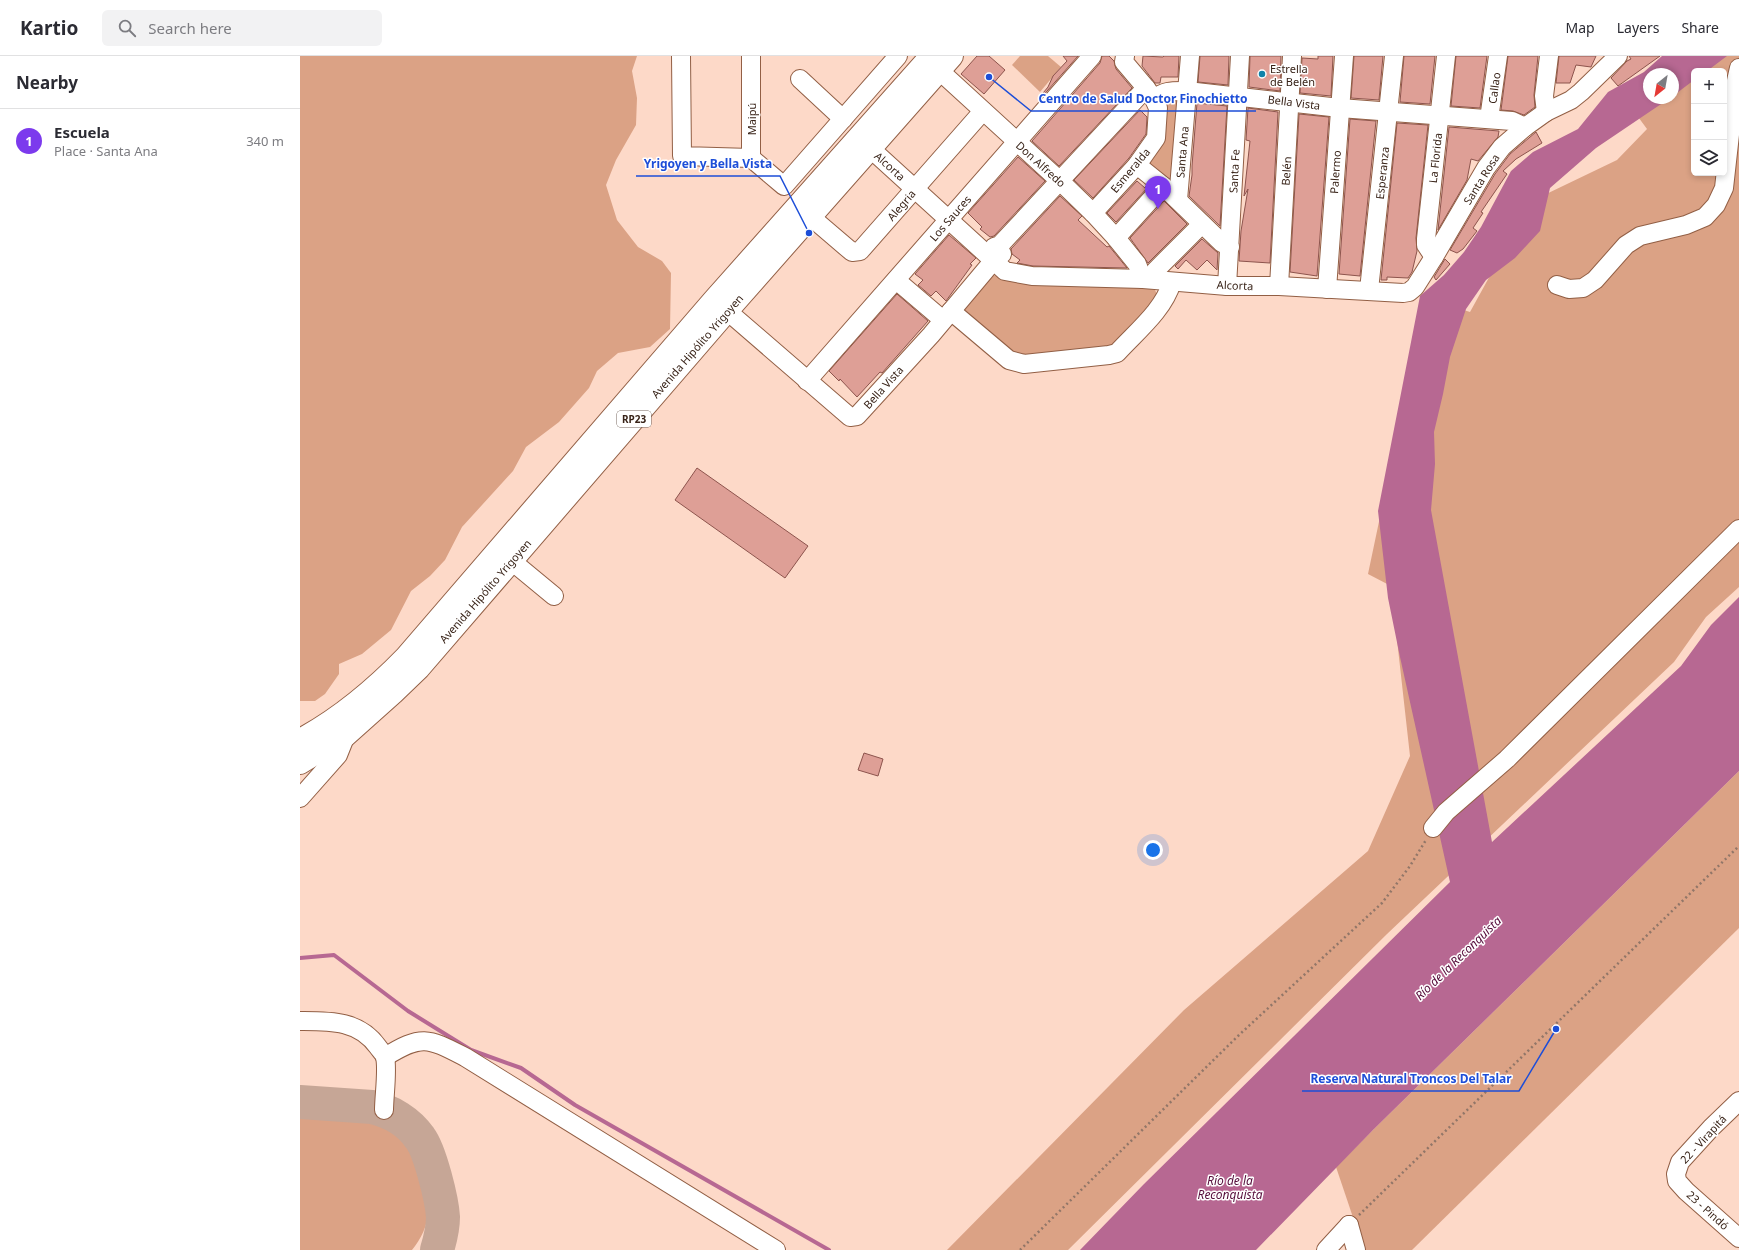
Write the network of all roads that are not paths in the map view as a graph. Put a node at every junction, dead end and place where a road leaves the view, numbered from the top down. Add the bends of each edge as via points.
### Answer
1 (681, 56) edge
2 (751, 56) edge
3 (898, 56) edge
4 (1092, 56) edge
5 (1190, 56) edge
6 (1240, 56) edge
7 (1292, 56) edge
8 (1344, 56) edge
9 (1394, 56) edge
10 (1446, 56) edge
11 (1498, 56) edge
12 (1549, 56) edge
13 (1618, 56) edge
14 (1122, 58) edge
15 (938, 60) edge
16 (1739, 68) edge
17 (800, 79) dead end
18 (1187, 91) junction
19 (1150, 94) junction
20 (1238, 96) junction
21 (1290, 102) junction
22 (1340, 108) junction
23 (983, 111) junction
24 (1389, 112) junction
25 (1546, 112) junction
26 (1440, 115) junction
27 (843, 118) junction
28 (1489, 119) junction
29 (1525, 127) junction
30 (1017, 143) junction
31 (874, 146) junction
32 (751, 158) junction
33 (1137, 165) junction
34 (1060, 181) junction
35 (918, 186) junction
36 (1163, 186) junction
37 (1178, 200) junction
38 (1093, 213) junction
39 (951, 216) junction
40 (811, 217) junction
41 (1202, 224) junction
42 (1116, 238) junction
43 (1230, 248) junction
44 (997, 254) junction
45 (1434, 257) junction
46 (1148, 279) junction
47 (896, 280) junction
48 (1172, 282) junction
49 (1557, 285) dead end
50 (1228, 286) junction
51 (1279, 286) junction
52 (1327, 289) junction
53 (1369, 290) junction
54 (721, 305) junction
55 (947, 316) junction
56 (807, 381) junction
57 (1739, 529) edge
58 (505, 555) junction
59 (554, 596) dead end
60 (346, 735) junction
61 (300, 740) edge
62 (300, 763) edge
63 (300, 798) edge
64 (1434, 828) road end
65 (300, 1021) edge
66 (385, 1057) junction
67 (1739, 1101) edge
68 (384, 1110) dead end
69 (1677, 1181) joint
70 (1739, 1238) edge
71 (776, 1250) edge
72 (1326, 1250) edge
73 (1356, 1250) edge

1 - 32 street via 682,156
2 - 32 street, Maipú
3 - 27 street
4 - 30 street, Los Sauces
5 - 18 street, Santa Ana
6 - 20 street, Santa Fe
7 - 21 street, Belén
8 - 22 street, Palermo
9 - 24 street, Esperanza
10 - 26 street, La Florida
11 - 28 street, Callao
12 - 25 street via 1544,96
13 - 25 street, Santa Rosa via 1581,92
14 - 19 street
15 - 23 street, Don Alfredo
15 - 31 main road, Avenida Hipólito Yrigoyen / RP23
15 - 54 main road, Avenida Hipólito Yrigoyen / RP23
16 - 49 street via 1724,188 1716,205 1704,217 1640,236 1626,245 1595,280 1583,288 1569,289
17 - 27 street
18 - 19 street, Bella Vista
18 - 20 street, Bella Vista
18 - 37 street, Santa Ana
19 - 33 street, Esmeralda via 1158,108 1156,138
19 - 34 street, Bella Vista
20 - 21 street, Bella Vista
20 - 43 street, Santa Fe
21 - 22 street, Bella Vista
21 - 51 street, Belén
22 - 24 street, Bella Vista
22 - 52 street, Palermo
23 - 30 street, Don Alfredo
23 - 35 street, Alegria
24 - 26 street, Bella Vista
24 - 53 street, Esperanza
25 - 29 street, Santa Rosa
26 - 28 street, Bella Vista
26 - 45 street, La Florida via 1426,240 1426,245
27 - 32 street via 784,186
28 - 29 street, Bella Vista via 1512,121
29 - 45 street, Santa Rosa via 1494,156
30 - 34 street, Don Alfredo
30 - 39 street, Los Sauces
31 - 35 street, Alcorta
31 - 40 main road, Avenida Hipólito Yrigoyen / RP23
33 - 36 street
33 - 38 street, Esmeralda
34 - 38 street, Don Alfredo
34 - 44 street, Bella Vista via 1000,246
35 - 39 street, Alcorta
35 - 40 street, Alegria via 857,253 852,252
36 - 37 street
36 - 42 street
37 - 41 street
38 - 42 street, Don Alfredo
39 - 44 street, Alcorta
39 - 47 street, Los Sauces
40 - 54 main road, Avenida Hipólito Yrigoyen / RP23
41 - 43 street
41 - 46 street
42 - 46 street, Don Alfredo
43 - 50 street, Santa Fe
44 - 46 street, Alcorta via 1005,271 1032,276
44 - 55 street, Bella Vista
45 - 53 street, Alcorta via 1409,292
46 - 48 street, Alcorta
47 - 55 street
47 - 56 street, Los Sauces
48 - 50 street, Alcorta
48 - 55 street via 1164,302 1157,311 1117,353 1109,355 1016,363
50 - 51 street, Alcorta
51 - 52 street, Alcorta
52 - 53 street, Alcorta
54 - 56 street, Bella Vista
54 - 58 main road, Avenida Hipólito Yrigoyen / RP23
55 - 56 street, Bella Vista via 857,416 850,417
57 - 64 street via 1507,759 1446,812
58 - 59 street
58 - 60 main road, Avenida Hipólito Yrigoyen / RP23 via 419,668
58 - 61 main road, Avenida Hipólito Yrigoyen / RP23 via 384,680 343,714
60 - 62 main road, Avenida Hipólito Yrigoyen / RP23
60 - 63 street via 338,755
65 - 66 street via 337,1021 358,1028 374,1042
66 - 68 street
66 - 71 street via 412,1042 425,1040 443,1046 465,1057
67 - 69 street, 22 - Virapitá via 1680,1162 1676,1174
69 - 70 street, 23 - Pindó
72 - 73 street via 1349,1225

